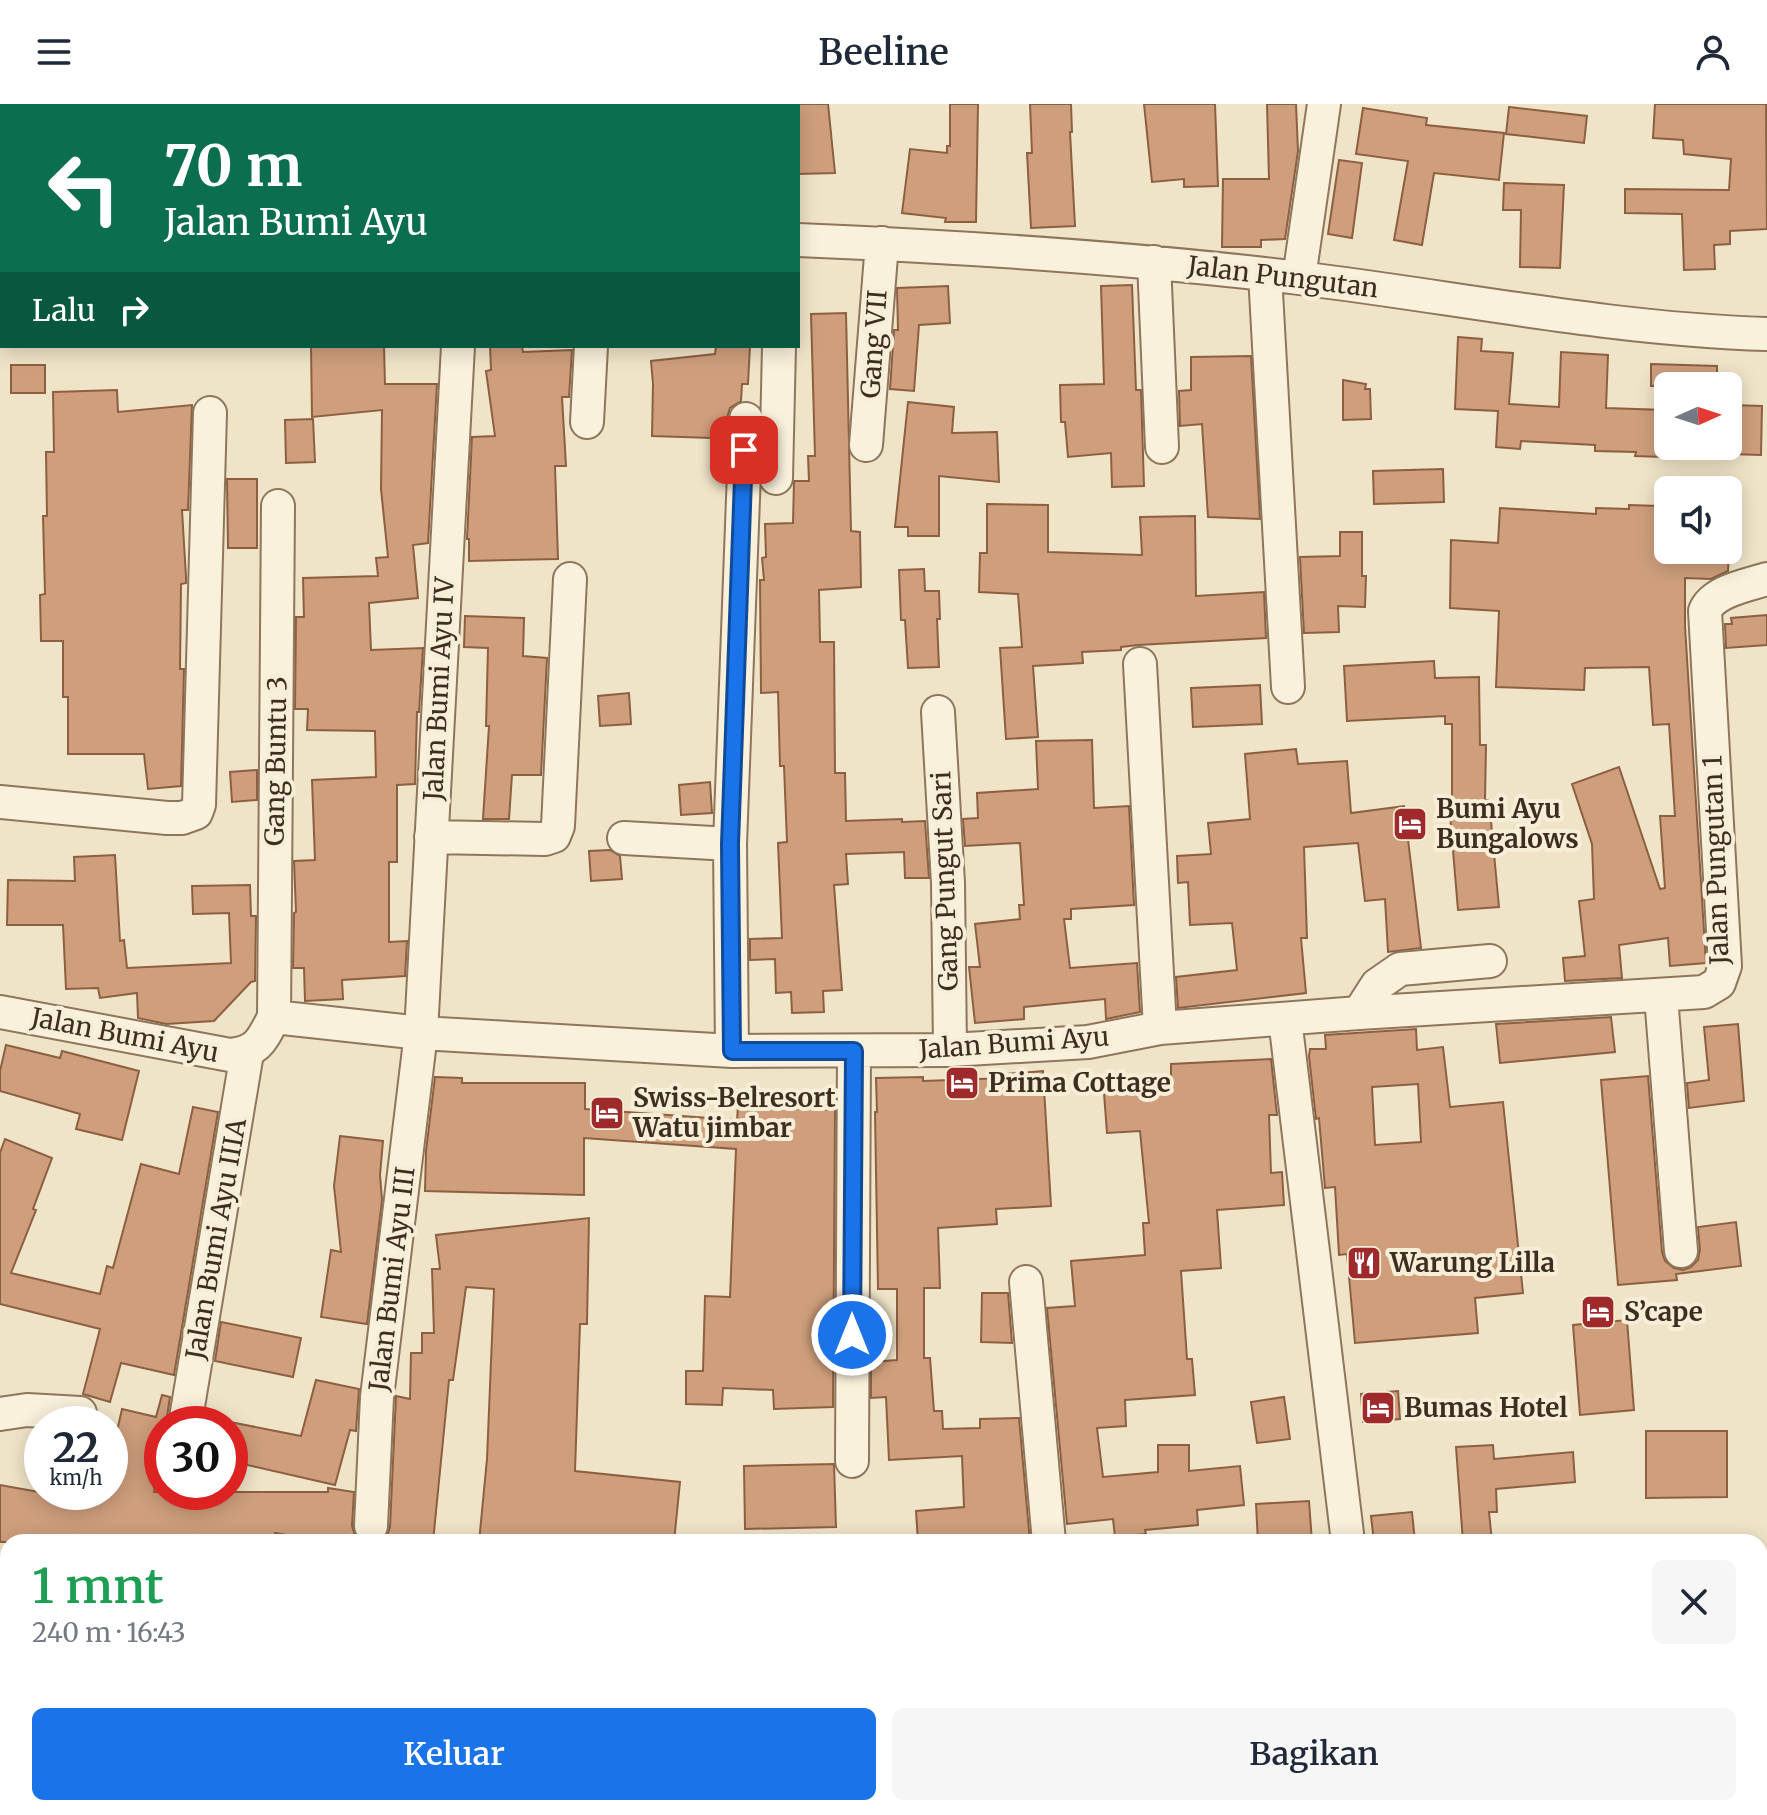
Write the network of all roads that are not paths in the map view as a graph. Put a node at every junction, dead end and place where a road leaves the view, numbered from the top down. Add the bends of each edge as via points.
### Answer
1 (1324, 104) edge
2 (800, 240) edge
3 (882, 243) junction
4 (1154, 262) junction
5 (1265, 274) junction
6 (1299, 278) junction
7 (1767, 334) edge
8 (458, 348) edge
9 (591, 348) edge
10 (779, 348) edge
11 (210, 413) dead end
12 (746, 419) dead end
13 (587, 422) dead end
14 (866, 445) dead end
15 (1162, 447) dead end
16 (776, 478) dead end
17 (278, 506) dead end
18 (570, 579) dead end
19 (1767, 579) edge
20 (1140, 664) dead end
21 (1288, 687) dead end
22 (938, 712) dead end
23 (0, 802) edge
24 (431, 837) junction
25 (624, 838) dead end
26 (730, 844) junction
27 (1490, 961) dead end
28 (1661, 996) junction
29 (0, 1012) edge
30 (1359, 1013) junction
31 (274, 1017) junction
32 (1285, 1019) junction
33 (1160, 1028) junction
34 (421, 1033) junction
35 (950, 1050) junction
36 (732, 1051) junction
37 (854, 1051) junction
38 (247, 1053) junction
39 (1681, 1251) dead end
40 (1026, 1282) dead end
41 (188, 1406) edge
42 (24, 1410) edge
43 (0, 1414) edge
44 (852, 1461) dead end
45 (371, 1526) dead end
46 (1048, 1534) edge
47 (1347, 1534) edge

1 - 6 street
2 - 3 street, Jalan Pungutan
3 - 4 street, Jalan Pungutan
3 - 14 street, Gang VII
4 - 5 street, Jalan Pungutan
4 - 15 street
5 - 6 street, Jalan Pungutan
5 - 21 street
6 - 7 street, Jalan Pungutan via 1596,320
8 - 24 street, Jalan Bumi Ayu IV
9 - 13 street
10 - 16 street
11 - 23 street via 196,813 167,818
12 - 26 street
17 - 31 street, Gang Buntu 3
18 - 24 street via 554,836
19 - 28 street, Jalan Pungutan 1 via 1715,598 1706,605 1704,616 1725,966 1719,983 1704,992
20 - 33 street
22 - 35 street, Gang Pungut Sari
24 - 34 street, Jalan Bumi Ayu IV
25 - 26 street
26 - 36 street
27 - 30 street via 1400,969 1377,985
28 - 30 street, Jalan Pungutan 1
28 - 39 street
29 - 38 street, Jalan Bumi Ayu via 230,1055
30 - 32 street, Jalan Pungutan 1
31 - 34 street, Jalan Bumi Ayu
31 - 38 street, Jalan Bumi Ayu via 261,1042
32 - 33 street, Jalan Bumi Ayu
32 - 47 street
33 - 35 street, Jalan Bumi Ayu via 1088,1042
34 - 36 street, Jalan Bumi Ayu
34 - 45 street, Jalan Bumi Ayu III via 377,1397
35 - 37 street, Jalan Bumi Ayu
36 - 37 street, Jalan Bumi Ayu
37 - 44 street
38 - 41 street, Jalan Bumi Ayu IIIA
40 - 46 street
42 - 43 street

